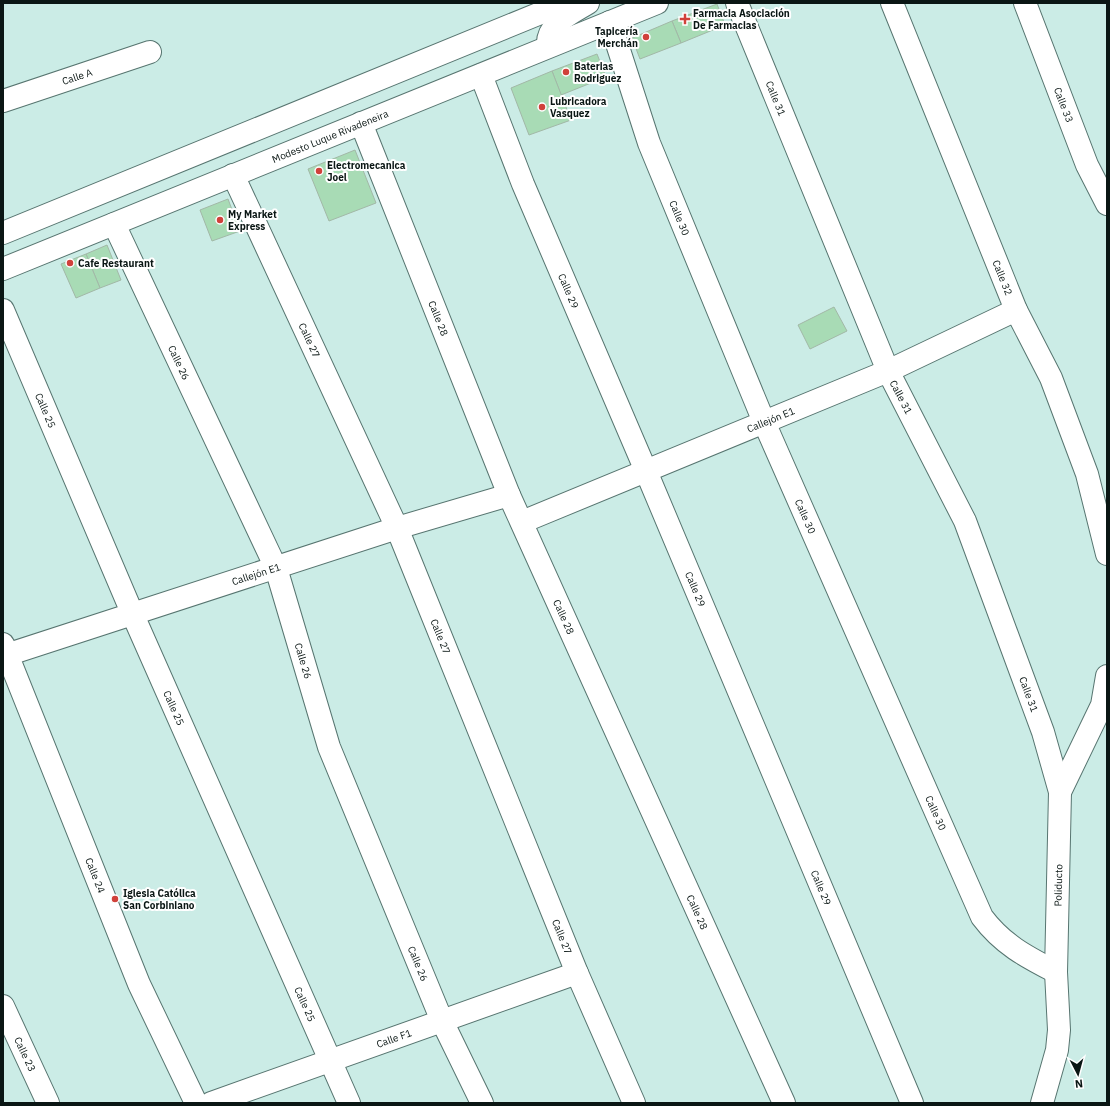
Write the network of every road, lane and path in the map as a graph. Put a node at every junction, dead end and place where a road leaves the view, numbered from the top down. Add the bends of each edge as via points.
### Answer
1 (566, 3) edge
2 (588, 3) edge
3 (658, 3) edge
4 (737, 3) edge
5 (892, 3) edge
6 (1025, 3) edge
7 (610, 22) junction
8 (548, 46) junction
9 (150, 52) dead end
10 (481, 75) junction
11 (3, 102) edge
12 (361, 123) junction
13 (233, 175) junction
14 (1107, 204) edge
15 (114, 224) junction
16 (3, 233) edge
17 (3, 269) edge
18 (3, 310) edge
19 (1016, 310) junction
20 (888, 371) junction
21 (764, 422) junction
22 (646, 471) junction
23 (509, 495) junction
24 (522, 522) junction
25 (397, 528) junction
26 (1107, 554) edge
27 (276, 568) junction
28 (133, 615) junction
29 (4, 651) edge
30 (1107, 676) edge
31 (1104, 706) edge
32 (1060, 792) junction
33 (1056, 972) junction
34 (577, 973) junction
35 (3, 1006) edge
36 (442, 1021) junction
37 (329, 1061) junction
38 (48, 1103) edge
39 (196, 1103) edge
40 (211, 1103) edge
41 (348, 1103) edge
42 (482, 1103) edge
43 (634, 1103) edge
44 (784, 1103) edge
45 (912, 1103) edge
46 (1042, 1103) edge

1 - 16 street
2 - 8 street via 561,19 551,31
3 - 7 street, Modesto Luque Rivadeneira
4 - 20 street, Calle 31
5 - 19 street, Calle 32
6 - 14 street, Calle 33 via 1087,165
7 - 8 street, Modesto Luque Rivadeneira
7 - 21 street, Calle 30 via 649,143
8 - 10 street, Modesto Luque Rivadeneira
9 - 11 street, Calle A
10 - 12 street, Modesto Luque Rivadeneira
10 - 22 street, Calle 29 via 523,184
12 - 13 street, Modesto Luque Rivadeneira
12 - 23 street, Calle 28
13 - 15 street, Modesto Luque Rivadeneira
13 - 25 street, Calle 27
15 - 17 street, Modesto Luque Rivadeneira
15 - 27 street, Calle 26
18 - 28 street, Calle 25
19 - 20 street, Callejón E1
19 - 26 street, Calle 32 via 1054,386 1087,474
20 - 21 street, Callejón E1
20 - 32 street, Calle 31 via 965,521 1042,732
21 - 22 street, Callejón E1
21 - 33 street, Calle 30 via 982,917 993,932 1017,951
22 - 24 street, Callejón E1
22 - 45 street, Calle 29
23 - 24 street, Calle 28
23 - 25 street, Callejón E1
24 - 44 street, Calle 28
25 - 27 street, Callejón E1
25 - 34 street, Calle 27
27 - 28 street, Callejón E1
27 - 36 street, Calle 26 via 329,747
28 - 29 street, Callejón E1
28 - 37 street, Calle 25
29 - 39 street, Calle 24 via 139,984
30 - 31 street, Poliducto
31 - 32 street, Poliducto
32 - 33 street, Poliducto
33 - 46 street, Poliducto via 1058,1043
34 - 36 street, Calle F1
34 - 43 street, Calle 27
35 - 38 street, Calle 23
36 - 37 street, Calle F1
36 - 42 street, Calle 26
37 - 40 street, Calle F1
37 - 41 street, Calle 25

